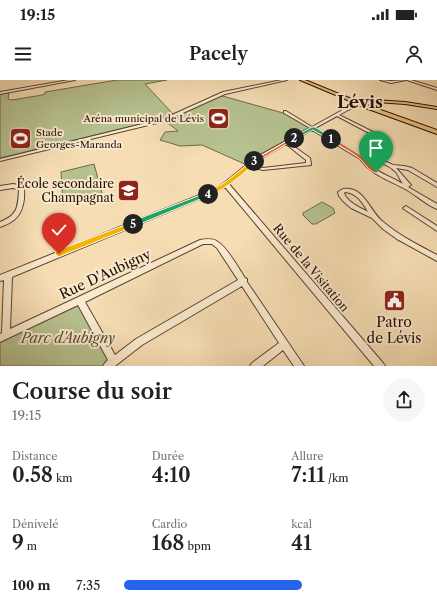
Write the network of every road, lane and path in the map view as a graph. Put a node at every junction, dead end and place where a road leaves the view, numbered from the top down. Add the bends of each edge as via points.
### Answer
1 (74, 80) edge
2 (286, 80) edge
3 (302, 80) edge
4 (308, 80) edge
5 (381, 80) edge
6 (405, 80) edge
7 (408, 80) edge
8 (437, 90) edge
9 (0, 94) edge
10 (354, 101) junction
11 (370, 102) junction
12 (361, 103) junction
13 (437, 108) edge
14 (347, 109) junction
15 (286, 112) dead end
16 (337, 115) junction
17 (417, 125) junction
18 (313, 128) junction
19 (437, 132) edge
20 (374, 134) dead end
21 (286, 142) junction
22 (362, 158) junction
23 (0, 160) edge
24 (249, 166) junction
25 (392, 167) junction
26 (400, 182) junction
27 (226, 184) junction
28 (437, 185) edge
29 (0, 188) edge
30 (437, 203) edge
31 (437, 207) edge
32 (406, 208) dead end
33 (372, 216) junction
34 (0, 225) edge
35 (437, 229) edge
36 (437, 258) edge
37 (4, 276) edge
38 (244, 281) junction
39 (80, 301) junction
40 (3, 337) edge
41 (284, 344) junction
42 (111, 363) edge
43 (255, 366) edge
44 (299, 366) edge
45 (380, 366) edge

1 - 9 street
2 - 23 street via 224,93 164,120
3 - 10 main road
4 - 10 main road
5 - 6 street
7 - 8 street
10 - 12 main road
10 - 14 street
11 - 12 main road
11 - 13 main road via 406,102
11 - 17 main road via 379,110
12 - 14 street
12 - 17 main road
14 - 16 street
15 - 18 street
16 - 18 street
16 - 20 street
17 - 19 main road
18 - 21 street
18 - 22 street
21 - 24 street
21 - 24 street via 308,159 308,164 263,169
22 - 25 street via 375,159
22 - 26 street via 386,178
24 - 27 street
25 - 26 street via 398,172
25 - 28 street via 407,167
26 - 30 street
26 - 31 street
27 - 37 street via 202,197
27 - 45 street, Rue de la Visitation
29 - 34 street via 13,186 22,189 19,214
32 - 35 street
33 - 33 street via 357,194 350,191 341,192 342,196 358,210
33 - 36 street via 391,231
37 - 40 street, Rue D'Aubigny
38 - 39 street, Rue D'Aubigny via 216,243 202,242
38 - 41 street
38 - 42 street via 139,342
39 - 40 street, Rue D'Aubigny
39 - 42 street
41 - 43 street
41 - 44 street

